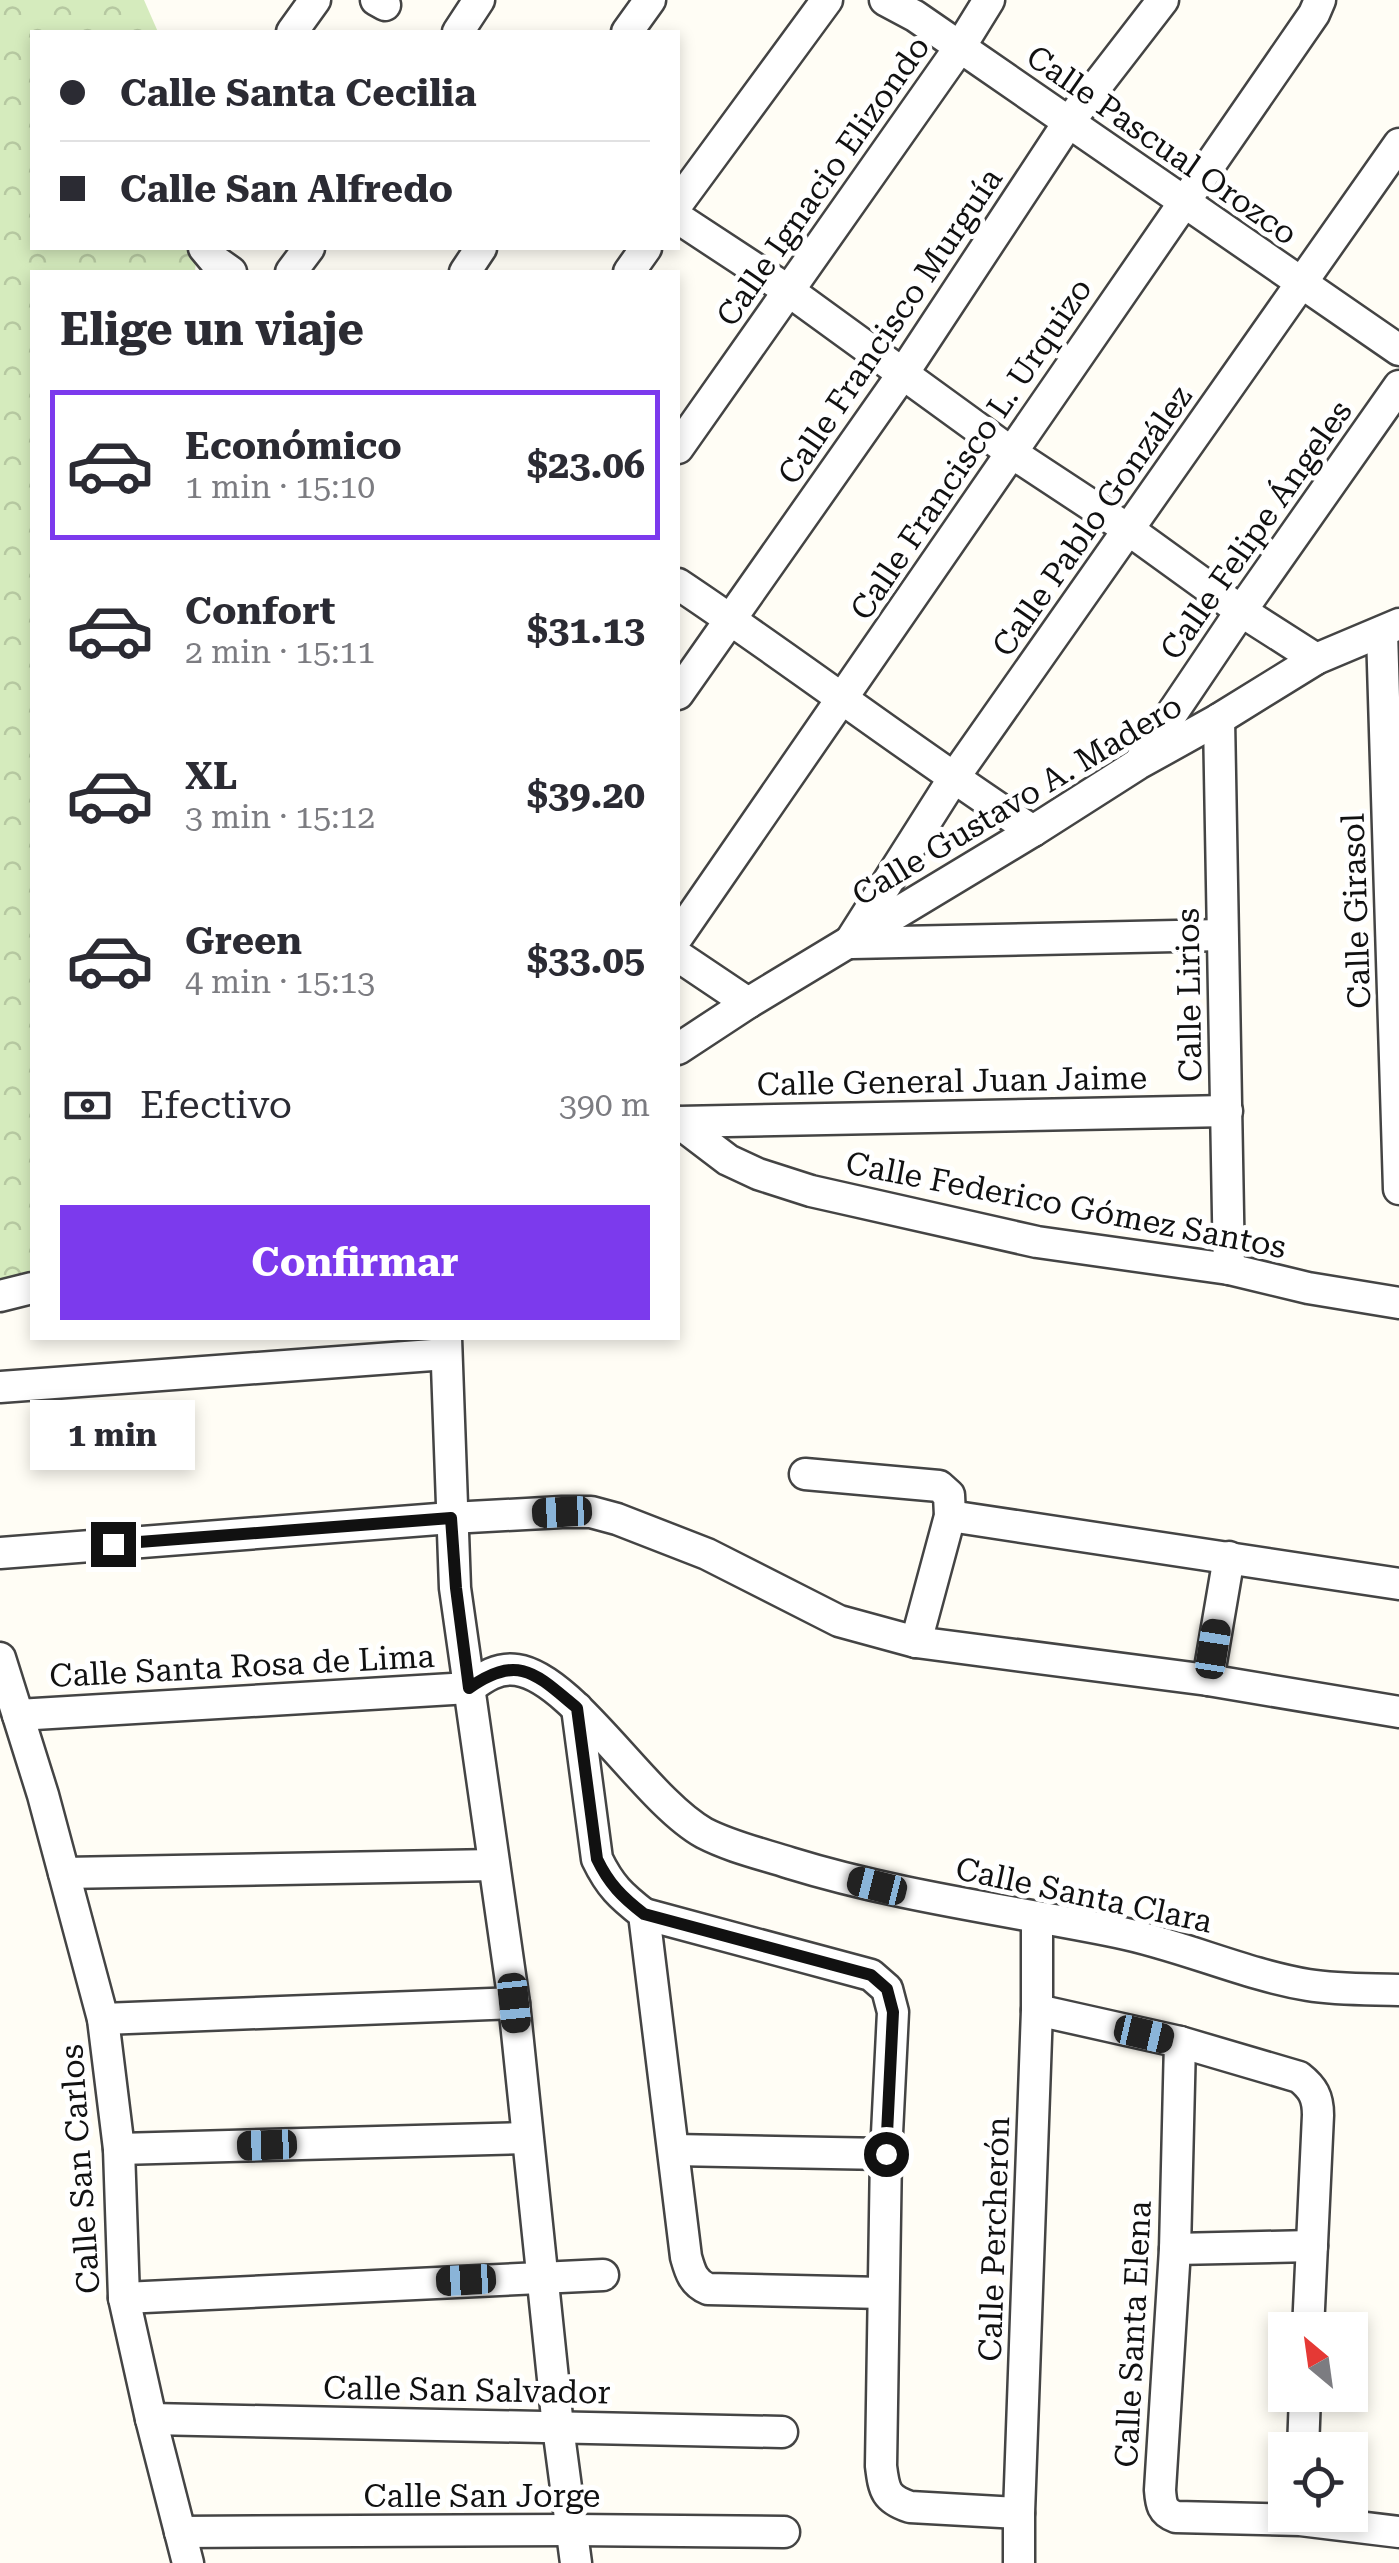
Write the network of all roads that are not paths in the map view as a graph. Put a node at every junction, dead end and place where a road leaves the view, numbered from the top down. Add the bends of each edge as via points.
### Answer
1 (315, 0) edge
2 (479, 0) edge
3 (650, 0) edge
4 (826, 0) edge
5 (884, 0) edge
6 (988, 0) edge
7 (1163, 0) edge
8 (1320, 0) edge
9 (293, 30) edge
10 (459, 30) edge
11 (629, 30) edge
12 (960, 46) junction
13 (1068, 123) junction
14 (1399, 144) edge
15 (680, 200) edge
16 (1183, 202) junction
17 (680, 219) edge
18 (206, 250) edge
19 (228, 270) edge
20 (1302, 285) junction
21 (789, 291) junction
22 (1399, 350) edge
23 (902, 375) junction
24 (1399, 386) edge
25 (680, 445) edge
26 (1012, 452) junction
27 (1128, 530) junction
28 (680, 585) edge
29 (1241, 611) junction
30 (731, 620) junction
31 (1394, 628) edge
32 (1316, 660) junction
33 (680, 691) edge
34 (843, 698) junction
35 (1219, 719) junction
36 (1138, 764) junction
37 (953, 779) junction
38 (1032, 832) junction
39 (680, 933) edge
40 (1222, 935) junction
41 (849, 943) junction
42 (680, 957) edge
43 (748, 1003) junction
44 (680, 1049) edge
45 (1226, 1111) junction
46 (680, 1122) edge
47 (680, 1124) edge
48 (1399, 1189) edge
49 (1229, 1269) junction
50 (30, 1288) edge
51 (0, 1296) edge
52 (1399, 1304) edge
53 (446, 1346) edge
54 (0, 1387) edge
55 (805, 1474) dead end
56 (950, 1516) junction
57 (451, 1518) junction
58 (0, 1552) edge
59 (1228, 1557) junction
60 (1399, 1584) edge
61 (916, 1642) junction
62 (0, 1658) edge
63 (1208, 1680) junction
64 (469, 1688) junction
65 (577, 1708) junction
66 (1399, 1712) edge
67 (18, 1714) junction
68 (494, 1865) junction
69 (64, 1873) junction
70 (644, 1914) junction
71 (1037, 1918) junction
72 (1399, 1990) edge
73 (514, 2003) junction
74 (1037, 2010) junction
75 (103, 2019) junction
76 (1180, 2042) junction
77 (527, 2138) junction
78 (119, 2150) junction
79 (674, 2150) junction
80 (886, 2154) junction
81 (1312, 2246) junction
82 (1174, 2248) junction
83 (603, 2275) dead end
84 (542, 2276) junction
85 (883, 2293) junction
86 (124, 2298) junction
87 (1309, 2312) edge
88 (151, 2419) junction
89 (558, 2427) junction
90 (782, 2432) dead end
91 (1019, 2513) junction
92 (1268, 2518) edge
93 (1368, 2528) edge
94 (572, 2530) junction
95 (180, 2532) junction
96 (784, 2532) dead end
97 (1399, 2532) edge
98 (188, 2563) edge
99 (576, 2563) edge
100 (1019, 2563) edge

1 - 9 street
2 - 10 street
3 - 11 street
4 - 15 street
5 - 12 street, Calle Pascual Orozco
6 - 12 street, Calle Ignacio Elizondo
7 - 13 street, Calle Francisco Murguía
8 - 16 street, Calle Francisco L. Urquizo
12 - 13 street, Calle Pascual Orozco
12 - 21 street, Calle Ignacio Elizondo
13 - 16 street, Calle Pascual Orozco
13 - 23 street, Calle Francisco Murguía
14 - 20 street, Calle Pablo González
16 - 20 street, Calle Pascual Orozco
16 - 26 street, Calle Francisco L. Urquizo
17 - 21 street
18 - 19 street
20 - 22 street, Calle Pascual Orozco
20 - 27 street, Calle Pablo González
21 - 23 street
21 - 25 street, Calle Ignacio Elizondo
23 - 26 street
23 - 30 street, Calle Francisco Murguía
24 - 29 street, Calle Felipe Ángeles
26 - 27 street
26 - 34 street, Calle Francisco L. Urquizo
27 - 29 street
27 - 37 street, Calle Pablo González
28 - 30 street
29 - 32 street
29 - 36 street, Calle Felipe Ángeles
30 - 33 street, Calle Francisco Murguía
30 - 34 street
31 - 32 street, Calle Gustavo A. Madero
31 - 48 street, Calle Girasol
32 - 35 street, Calle Gustavo A. Madero
34 - 37 street
34 - 39 street, Calle Francisco L. Urquizo
35 - 36 street, Calle Gustavo A. Madero
35 - 40 street, Calle Lirios
36 - 38 street, Calle Gustavo A. Madero
37 - 38 street
37 - 41 street, Calle Pablo González
38 - 41 street, Calle Gustavo A. Madero
40 - 41 street
40 - 45 street, Calle Lirios
41 - 43 street, Calle Gustavo A. Madero
42 - 43 street
43 - 44 street, Calle Gustavo A. Madero
45 - 46 street, Calle General Juan Jaime
45 - 49 street, Calle Lirios
47 - 49 street, Calle Federico Gómez Santos via 728,1160 811,1191 1038,1242
49 - 52 street, Calle Federico Gómez Santos
50 - 51 street
53 - 54 street
53 - 57 street
55 - 56 street via 939,1486 949,1494
56 - 59 street
56 - 61 street
57 - 58 street
57 - 61 street via 592,1512 706,1554 840,1621
57 - 64 street
59 - 60 street
59 - 63 street
61 - 63 street
62 - 67 street, Calle San Carlos
63 - 66 street
64 - 65 street, Calle Santa Clara via 488,1674 520,1670 540,1677
64 - 67 street, Calle Santa Rosa de Lima
64 - 68 street
65 - 70 street via 597,1859 618,1894
65 - 71 street, Calle Santa Clara via 656,1795 704,1833 813,1870
67 - 69 street, Calle San Carlos
68 - 69 street
68 - 73 street
69 - 75 street, Calle San Carlos
70 - 79 street
70 - 80 street via 881,1981 893,2012
71 - 72 street, Calle Santa Clara via 1121,1933 1308,1985
71 - 74 street, Calle Percherón
73 - 75 street
73 - 77 street
74 - 76 street
74 - 91 street, Calle Percherón
75 - 78 street, Calle San Carlos
76 - 81 street via 1298,2077 1312,2089 1318,2105
76 - 82 street, Calle Santa Elena
77 - 78 street
77 - 84 street
78 - 86 street, Calle San Carlos
79 - 80 street
79 - 85 street via 686,2257 699,2286
80 - 85 street
81 - 82 street
81 - 87 street
82 - 92 street, Calle Santa Elena via 1162,2508 1176,2517
83 - 84 street
84 - 86 street
84 - 89 street
85 - 91 street via 880,2466 887,2494 910,2507
86 - 88 street, Calle San Carlos
88 - 89 street, Calle San Salvador
88 - 95 street, Calle San Carlos
89 - 90 street, Calle San Salvador
89 - 94 street
91 - 100 street, Calle Percherón
93 - 97 street, Calle Santa Elena
94 - 95 street, Calle San Jorge
94 - 96 street, Calle San Jorge
94 - 99 street
95 - 98 street, Calle San Carlos

